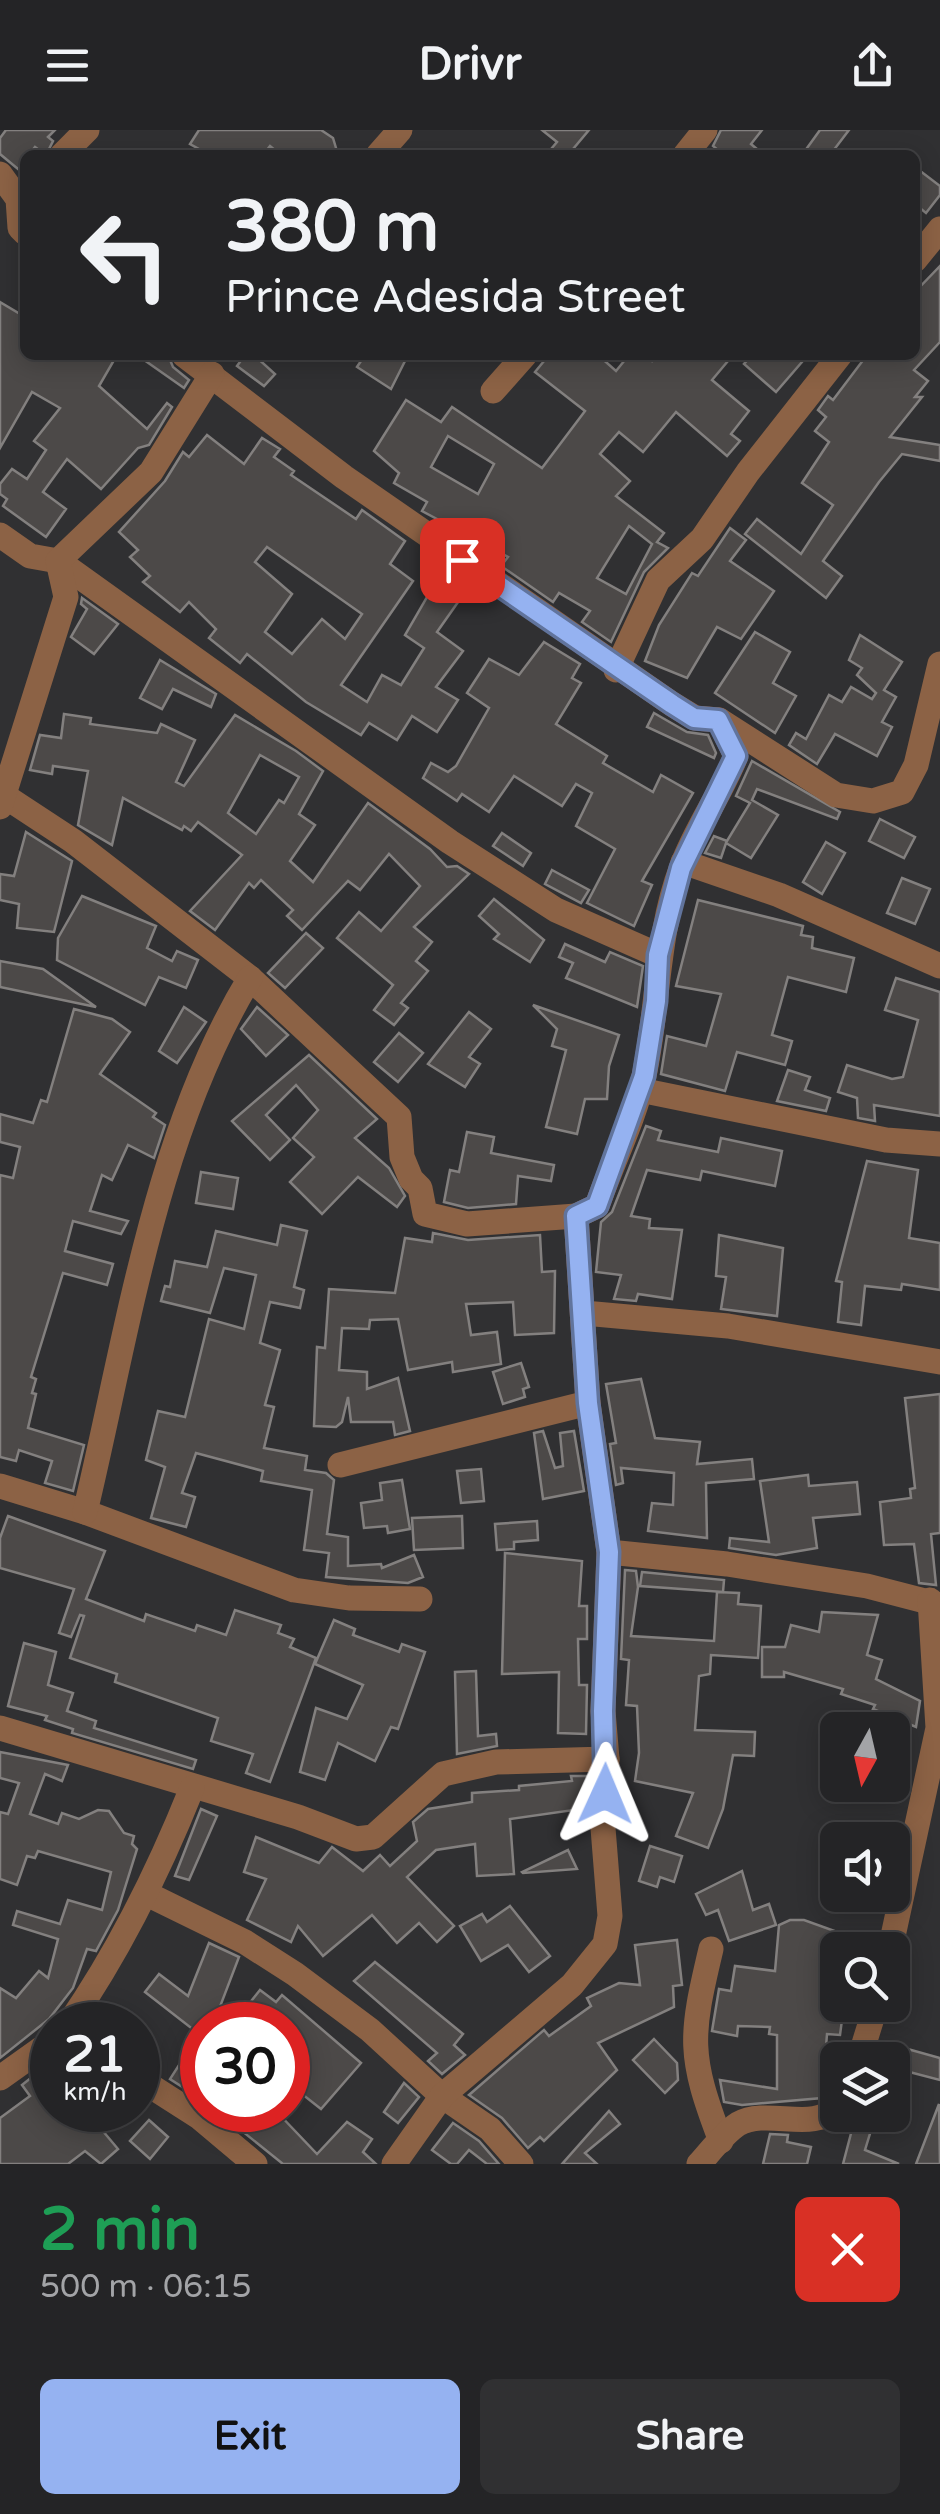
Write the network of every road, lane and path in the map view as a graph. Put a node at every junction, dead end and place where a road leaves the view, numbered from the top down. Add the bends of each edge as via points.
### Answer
1 (87, 130) edge
2 (400, 130) edge
3 (705, 130) edge
4 (67, 150) edge
5 (382, 150) edge
6 (689, 150) edge
7 (0, 174) edge
8 (20, 194) edge
9 (20, 199) edge
10 (940, 229) edge
11 (0, 233) edge
12 (920, 254) edge
13 (521, 360) edge
14 (836, 360) edge
15 (195, 361) edge
16 (492, 392) dead end
17 (0, 535) edge
18 (58, 561) junction
19 (940, 664) edge
20 (616, 670) junction
21 (718, 720) junction
22 (1, 801) edge
23 (683, 862) junction
24 (658, 955) junction
25 (940, 966) edge
26 (250, 978) junction
27 (640, 1090) junction
28 (940, 1144) edge
29 (576, 1216) junction
30 (584, 1314) junction
31 (940, 1362) edge
32 (588, 1403) junction
33 (340, 1465) dead end
34 (0, 1486) edge
35 (86, 1512) junction
36 (609, 1552) junction
37 (420, 1598) dead end
38 (935, 1603) edge
39 (0, 1728) edge
40 (607, 1760) junction
41 (192, 1788) junction
42 (147, 1894) junction
43 (894, 1932) edge
44 (710, 1949) dead end
45 (84, 2002) edge
46 (30, 2057) edge
47 (0, 2078) edge
48 (160, 2092) edge
49 (442, 2096) junction
50 (820, 2117) edge
51 (722, 2141) junction
52 (254, 2164) edge
53 (394, 2164) edge
54 (520, 2164) edge
55 (698, 2164) edge

1 - 4 street
2 - 5 street
3 - 6 street
7 - 8 street
9 - 11 street
10 - 12 street
13 - 16 street
14 - 20 street via 702,540 658,580
15 - 18 street via 151,472
15 - 20 street via 344,477
17 - 18 street via 30,556
18 - 22 street via 66,597
18 - 24 street via 450,842 556,910
19 - 21 street via 916,765 902,792 873,801 836,795
20 - 21 street via 694,718
21 - 23 street via 736,756
22 - 26 street via 73,841
23 - 24 street
23 - 25 street via 750,883
24 - 27 street
26 - 29 street via 399,1117 402,1157 420,1188 425,1214 467,1224
26 - 35 street via 223,1022 174,1156 115,1370
27 - 28 street via 886,1140
27 - 29 street via 597,1206
29 - 30 street
30 - 31 street via 728,1326
30 - 32 street
32 - 33 street
32 - 36 street
34 - 35 street
35 - 37 street via 294,1590
36 - 38 street via 727,1564
36 - 40 street
38 - 43 street via 938,1728
39 - 41 street
40 - 41 street via 496,1762 443,1774 372,1837 356,1840
40 - 49 street via 606,1944 572,1985
41 - 42 street
42 - 45 street
42 - 49 street via 295,1974
44 - 51 street via 693,2059
46 - 47 street
48 - 52 street
49 - 53 street
49 - 54 street via 490,2129
50 - 51 street via 750,2121
51 - 55 street

